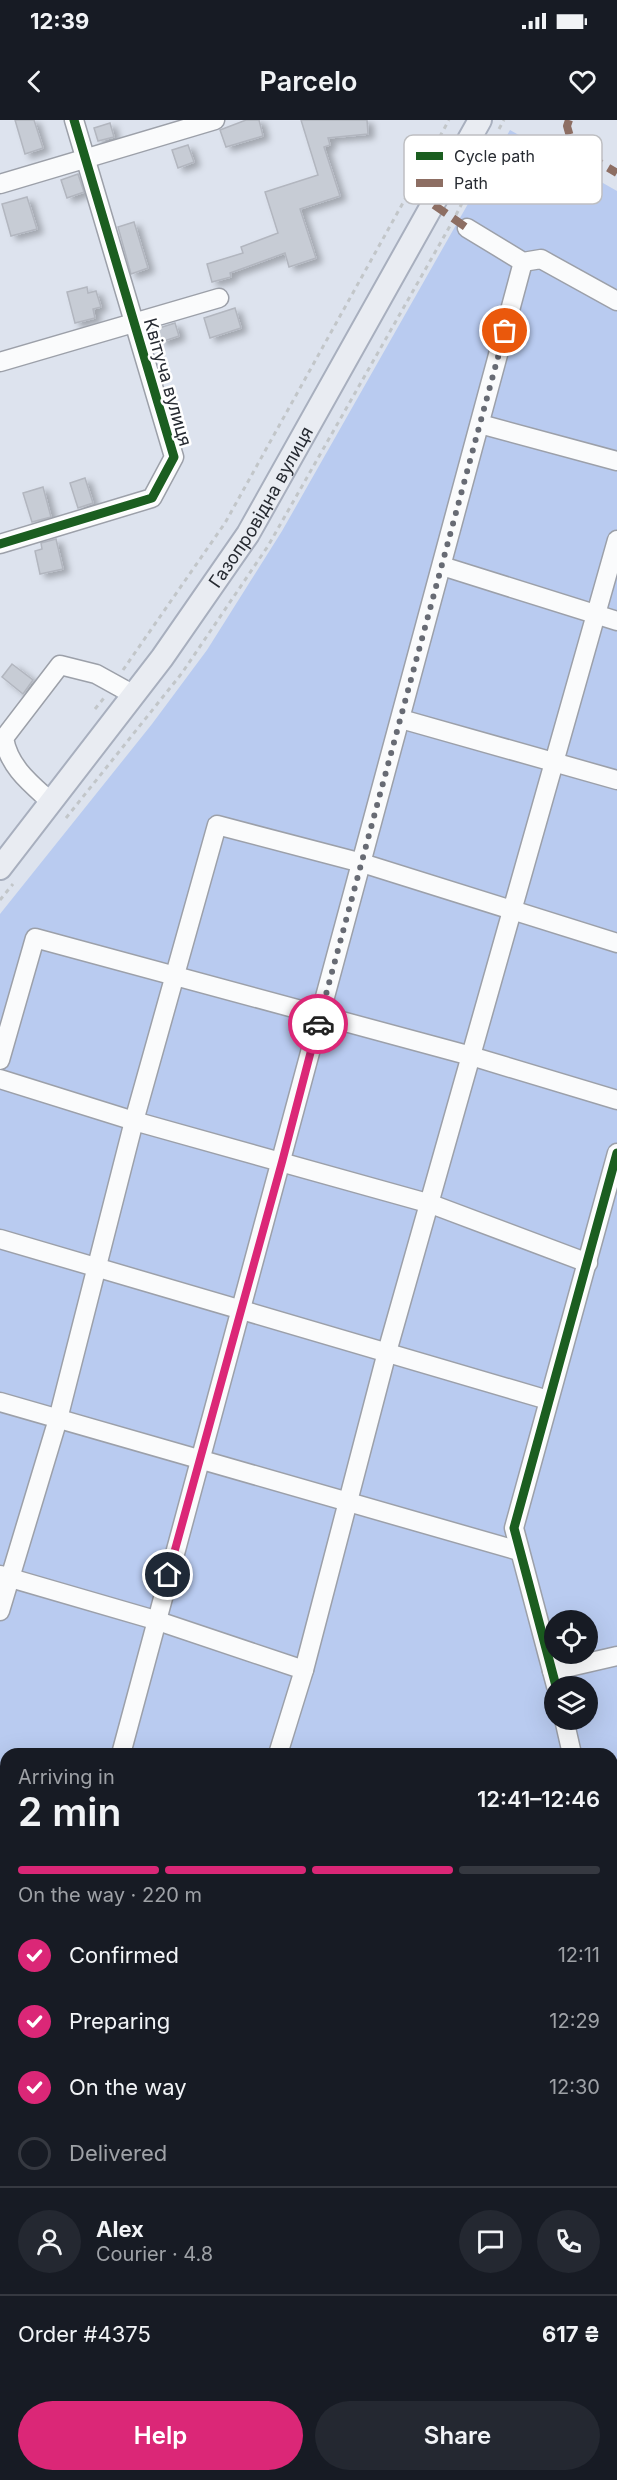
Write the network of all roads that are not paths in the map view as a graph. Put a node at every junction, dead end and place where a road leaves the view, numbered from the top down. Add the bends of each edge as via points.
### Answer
1 (74, 120) edge
2 (215, 120) edge
3 (480, 120) edge
4 (472, 135) edge
5 (85, 158) junction
6 (0, 184) edge
7 (433, 204) edge
8 (467, 228) dead end
9 (523, 262) junction
10 (219, 298) dead end
11 (617, 301) edge
12 (134, 322) junction
13 (0, 362) edge
14 (480, 424) junction
15 (617, 461) edge
16 (617, 540) edge
17 (0, 544) edge
18 (442, 566) junction
19 (597, 615) junction
20 (617, 621) edge
21 (134, 695) junction
22 (400, 719) junction
23 (554, 764) junction
24 (617, 780) edge
25 (51, 802) junction
26 (362, 863) junction
27 (1, 866) edge
28 (514, 911) junction
29 (617, 943) edge
30 (176, 977) junction
31 (320, 1015) junction
32 (471, 1056) junction
33 (0, 1060) edge
34 (0, 1079) edge
35 (617, 1100) edge
36 (134, 1121) junction
37 (617, 1154) edge
38 (282, 1162) junction
39 (431, 1204) junction
40 (0, 1239) edge
41 (588, 1263) junction
42 (96, 1268) junction
43 (241, 1310) junction
44 (387, 1352) junction
45 (548, 1400) junction
46 (0, 1402) edge
47 (58, 1419) junction
48 (199, 1461) junction
49 (348, 1503) junction
50 (519, 1551) junction
51 (5, 1576) edge
52 (0, 1611) edge
53 (155, 1620) junction
54 (617, 1656) edge
55 (304, 1670) junction
56 (553, 1676) edge
57 (562, 1676) edge
58 (567, 1730) edge
59 (123, 1748) edge
60 (280, 1748) edge
61 (571, 1748) edge

1 - 5 street, Квітуча вулиця
2 - 5 street
3 - 4 main road, Газопровідна вулиця
5 - 6 street
5 - 12 street, Квітуча вулиця
7 - 21 main road, Газопровідна вулиця via 248,534
8 - 9 street
9 - 11 street via 540,259
9 - 14 street
10 - 12 street
12 - 13 street
12 - 17 street, Квітуча вулиця via 174,456 152,498
14 - 15 street
14 - 18 street
16 - 19 street
18 - 19 street
18 - 22 street
19 - 20 street
19 - 23 street
21 - 25 main road, Газопровідна вулиця
21 - 25 street via 96,674 60,665 4,738 6,753 18,771
22 - 23 street
22 - 26 street
23 - 24 street
23 - 28 street
25 - 27 main road, Газопровідна вулиця
26 - 28 street
26 - 30 street via 217,825
26 - 31 street
28 - 29 street
28 - 32 street
30 - 31 street
30 - 33 street via 35,938
30 - 36 street
31 - 32 street
31 - 38 street
32 - 35 street
32 - 39 street
34 - 36 street
36 - 38 street
36 - 42 street
37 - 41 street
38 - 39 street
38 - 43 street
39 - 41 street
39 - 44 street
40 - 42 street
41 - 45 street
42 - 43 street
42 - 47 street
43 - 44 street
43 - 48 street
44 - 45 street
44 - 49 street
45 - 50 street via 514,1528
46 - 47 street
47 - 48 street
47 - 51 street
48 - 49 street
48 - 53 street
49 - 50 street
49 - 55 street
50 - 56 street
51 - 52 street
51 - 53 street
53 - 55 street
53 - 59 street
54 - 57 street
55 - 60 street
58 - 61 street

